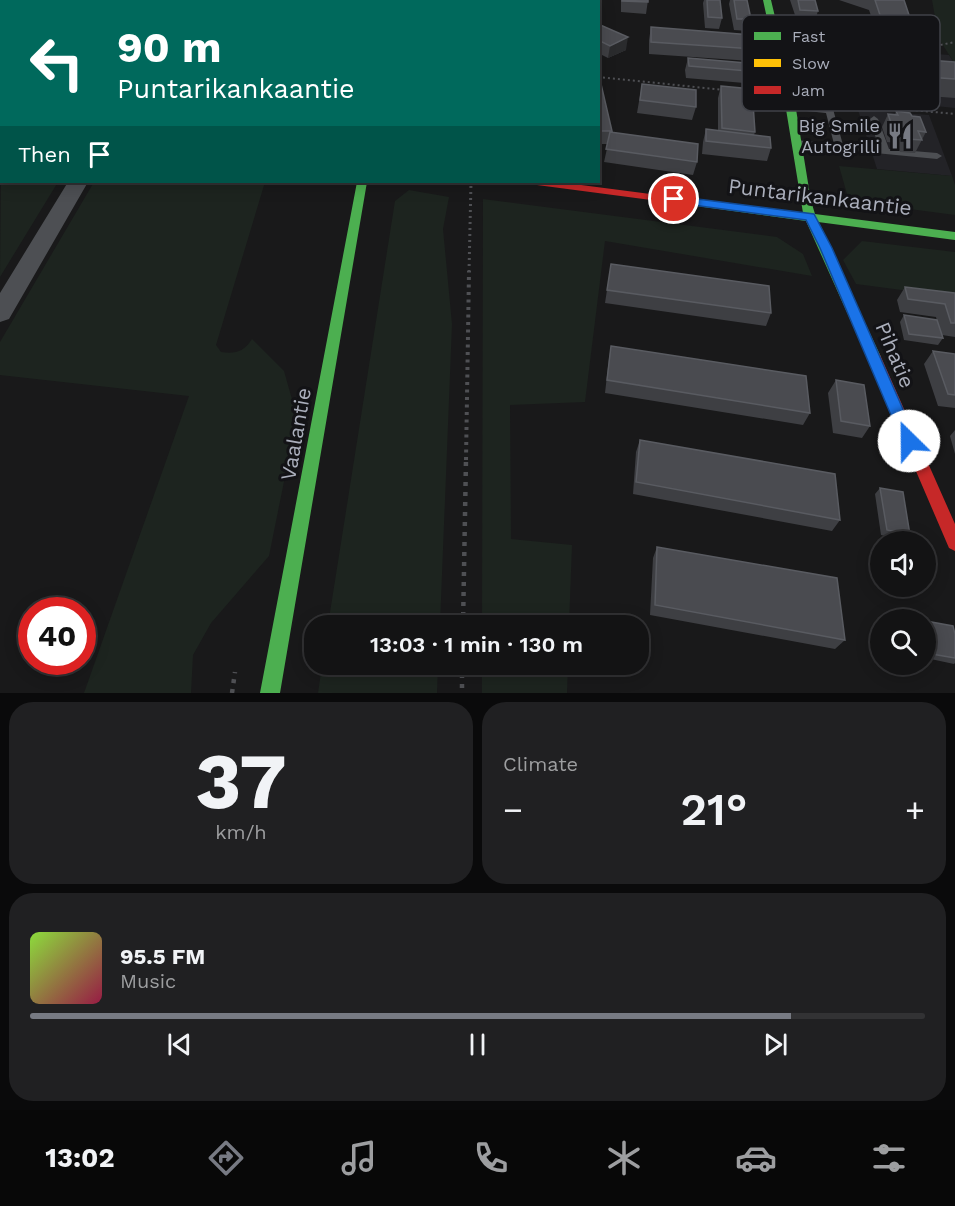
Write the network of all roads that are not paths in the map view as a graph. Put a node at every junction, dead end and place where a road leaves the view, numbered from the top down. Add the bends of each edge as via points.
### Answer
1 (767, 0) edge
2 (770, 15) edge
3 (791, 111) edge
4 (830, 111) edge
5 (874, 119) dead end
6 (796, 143) junction
7 (839, 147) junction
8 (885, 151) junction
9 (937, 156) dead end
10 (77, 183) edge
11 (362, 183) edge
12 (545, 183) edge
13 (810, 217) junction
14 (955, 236) edge
15 (0, 313) edge
16 (955, 543) edge
17 (270, 693) edge

1 - 2 street, Pihatie
3 - 6 street, Pihatie
4 - 7 lane
5 - 8 lane
6 - 7 lane
6 - 13 street, Pihatie
7 - 8 lane
8 - 9 lane
10 - 15 street
11 - 17 street, Vaalantie
12 - 13 street, Puntarikankaantie
13 - 14 street, Puntarikankaantie
13 - 16 street, Pihatie

